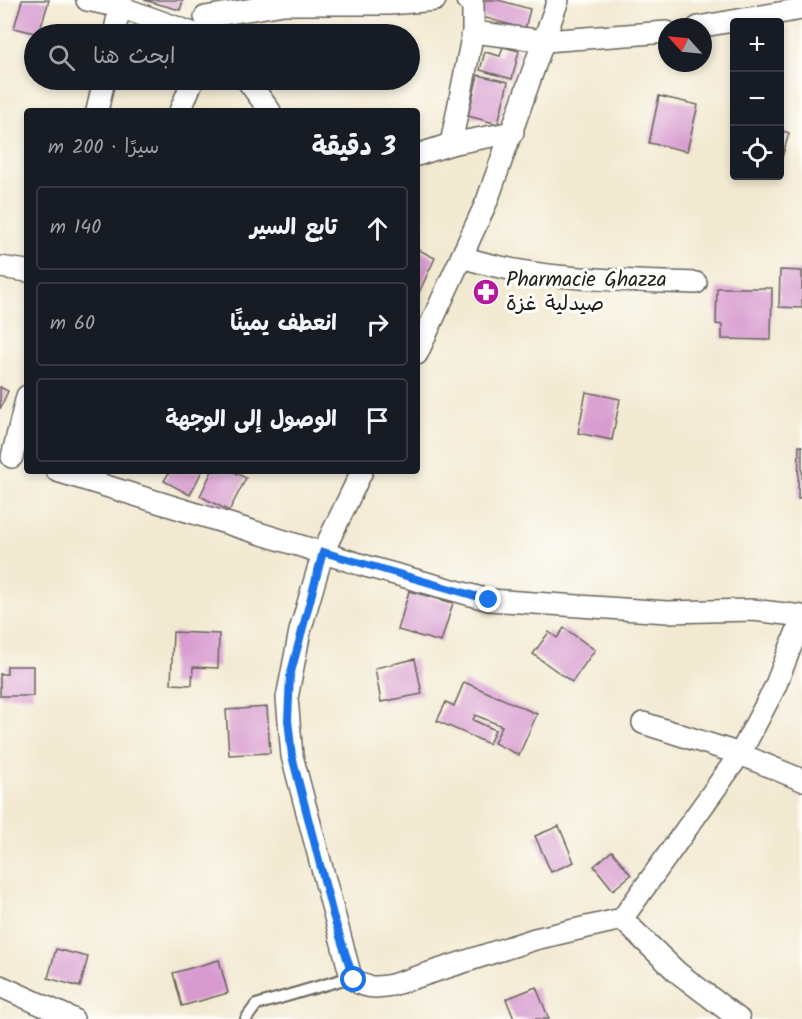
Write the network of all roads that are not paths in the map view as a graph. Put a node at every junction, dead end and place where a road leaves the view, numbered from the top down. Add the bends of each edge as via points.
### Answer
1 (87, 0) edge
2 (435, 0) edge
3 (467, 0) edge
4 (558, 0) edge
5 (284, 2) edge
6 (120, 7) junction
7 (802, 9) edge
8 (203, 22) edge
9 (116, 24) edge
10 (712, 25) edge
11 (473, 32) junction
12 (658, 33) edge
13 (545, 41) junction
14 (102, 90) edge
15 (189, 90) edge
16 (254, 90) edge
17 (98, 108) edge
18 (181, 108) edge
19 (268, 108) edge
20 (513, 132) junction
21 (451, 144) junction
22 (420, 154) edge
23 (462, 257) junction
24 (0, 267) edge
25 (24, 271) edge
26 (696, 283) dead end
27 (420, 348) edge
28 (24, 409) edge
29 (13, 457) edge
30 (71, 474) edge
31 (361, 474) edge
32 (323, 552) junction
33 (802, 617) edge
34 (643, 723) dead end
35 (740, 754) junction
36 (802, 780) edge
37 (622, 919) junction
38 (351, 976) junction
39 (0, 986) edge
40 (73, 1019) edge
41 (246, 1019) edge
42 (739, 1019) edge

1 - 6 street
2 - 5 street via 389,4
3 - 11 street via 474,5
4 - 13 street
5 - 8 street
6 - 8 street
6 - 9 street
7 - 10 street
11 - 13 street
11 - 21 street
12 - 13 street
13 - 20 street
14 - 17 street
15 - 18 street
16 - 19 street
20 - 21 street
20 - 23 street
21 - 22 street
23 - 26 street via 498,268 567,278
23 - 27 street
24 - 25 street
28 - 29 street
30 - 32 street
31 - 32 street
32 - 33 street via 489,600 667,612 753,610
32 - 38 street via 290,676 288,720 292,756
33 - 35 street via 775,687
34 - 35 street
35 - 36 street
35 - 37 street
37 - 38 street via 535,939 392,985 375,988
37 - 42 street via 677,972
38 - 41 lane via 256,1005
39 - 40 street

